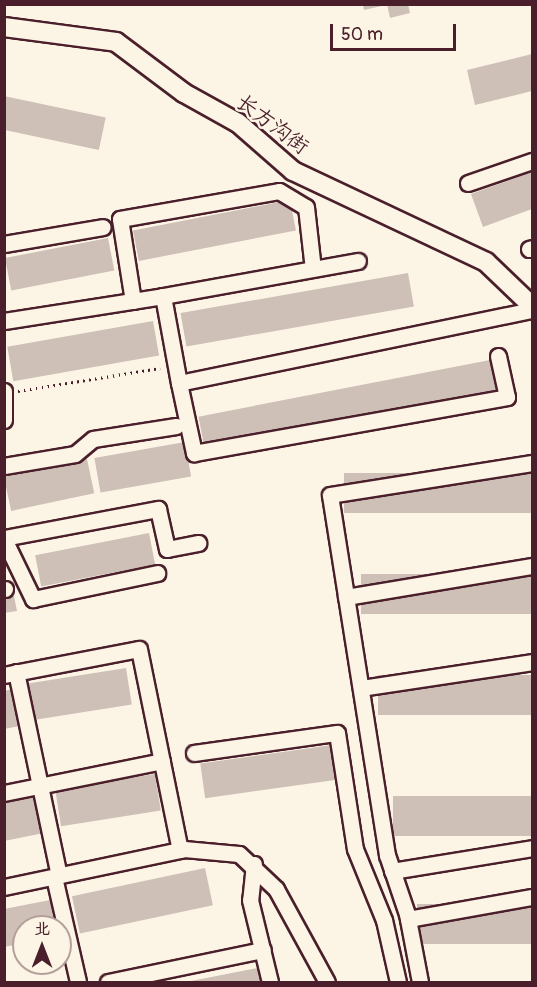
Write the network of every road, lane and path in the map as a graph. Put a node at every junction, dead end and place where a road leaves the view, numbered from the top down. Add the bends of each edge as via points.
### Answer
1 (4, 27) edge
2 (532, 161) edge
3 (468, 183) dead end
4 (103, 227) dead end
5 (4, 243) edge
6 (358, 261) dead end
7 (314, 269) junction
8 (163, 296) junction
9 (133, 301) junction
10 (532, 308) edge
11 (4, 321) edge
12 (498, 356) dead end
13 (162, 367) dead end
14 (179, 382) junction
15 (5, 392) edge
16 (4, 420) edge
17 (176, 426) dead end
18 (532, 463) edge
19 (4, 466) edge
20 (4, 538) edge
21 (198, 543) dead end
22 (532, 566) edge
23 (157, 573) dead end
24 (346, 597) junction
25 (532, 662) edge
26 (10, 674) edge
27 (361, 688) junction
28 (194, 753) dead end
29 (162, 761) junction
30 (40, 785) junction
31 (4, 792) edge
32 (532, 848) edge
33 (180, 850) junction
34 (254, 864) junction
35 (392, 872) junction
36 (57, 876) junction
37 (4, 887) edge
38 (532, 897) edge
39 (408, 919) junction
40 (263, 950) junction
41 (78, 982) edge
42 (108, 982) edge
43 (270, 982) edge
44 (327, 982) edge
45 (398, 982) edge
46 (420, 982) edge

1 - 10 street, 长方沟街 via 116,42 184,93 238,123 293,171 486,262
2 - 3 street
4 - 5 street
6 - 7 street
7 - 8 street
7 - 9 street via 306,207 279,190 120,219
8 - 9 street
8 - 14 street
9 - 11 street
10 - 14 street
12 - 14 street via 507,397 194,453
13 - 15 path
15 - 16 street
17 - 19 street via 93,440 75,454
18 - 24 street via 330,495
20 - 21 street via 158,509 167,549
20 - 23 street via 33,599
22 - 24 street
24 - 27 street
25 - 27 street
26 - 29 street via 140,649
26 - 30 street
27 - 35 street
28 - 45 street via 337,733 355,849 384,920
29 - 30 street
29 - 33 street
30 - 31 street
30 - 36 street
32 - 35 street
33 - 34 street via 221,849
33 - 36 street
34 - 40 street via 250,900
34 - 44 street via 276,889
35 - 39 street
36 - 37 street
36 - 41 street
38 - 39 street
39 - 46 street
40 - 42 street
40 - 43 street

